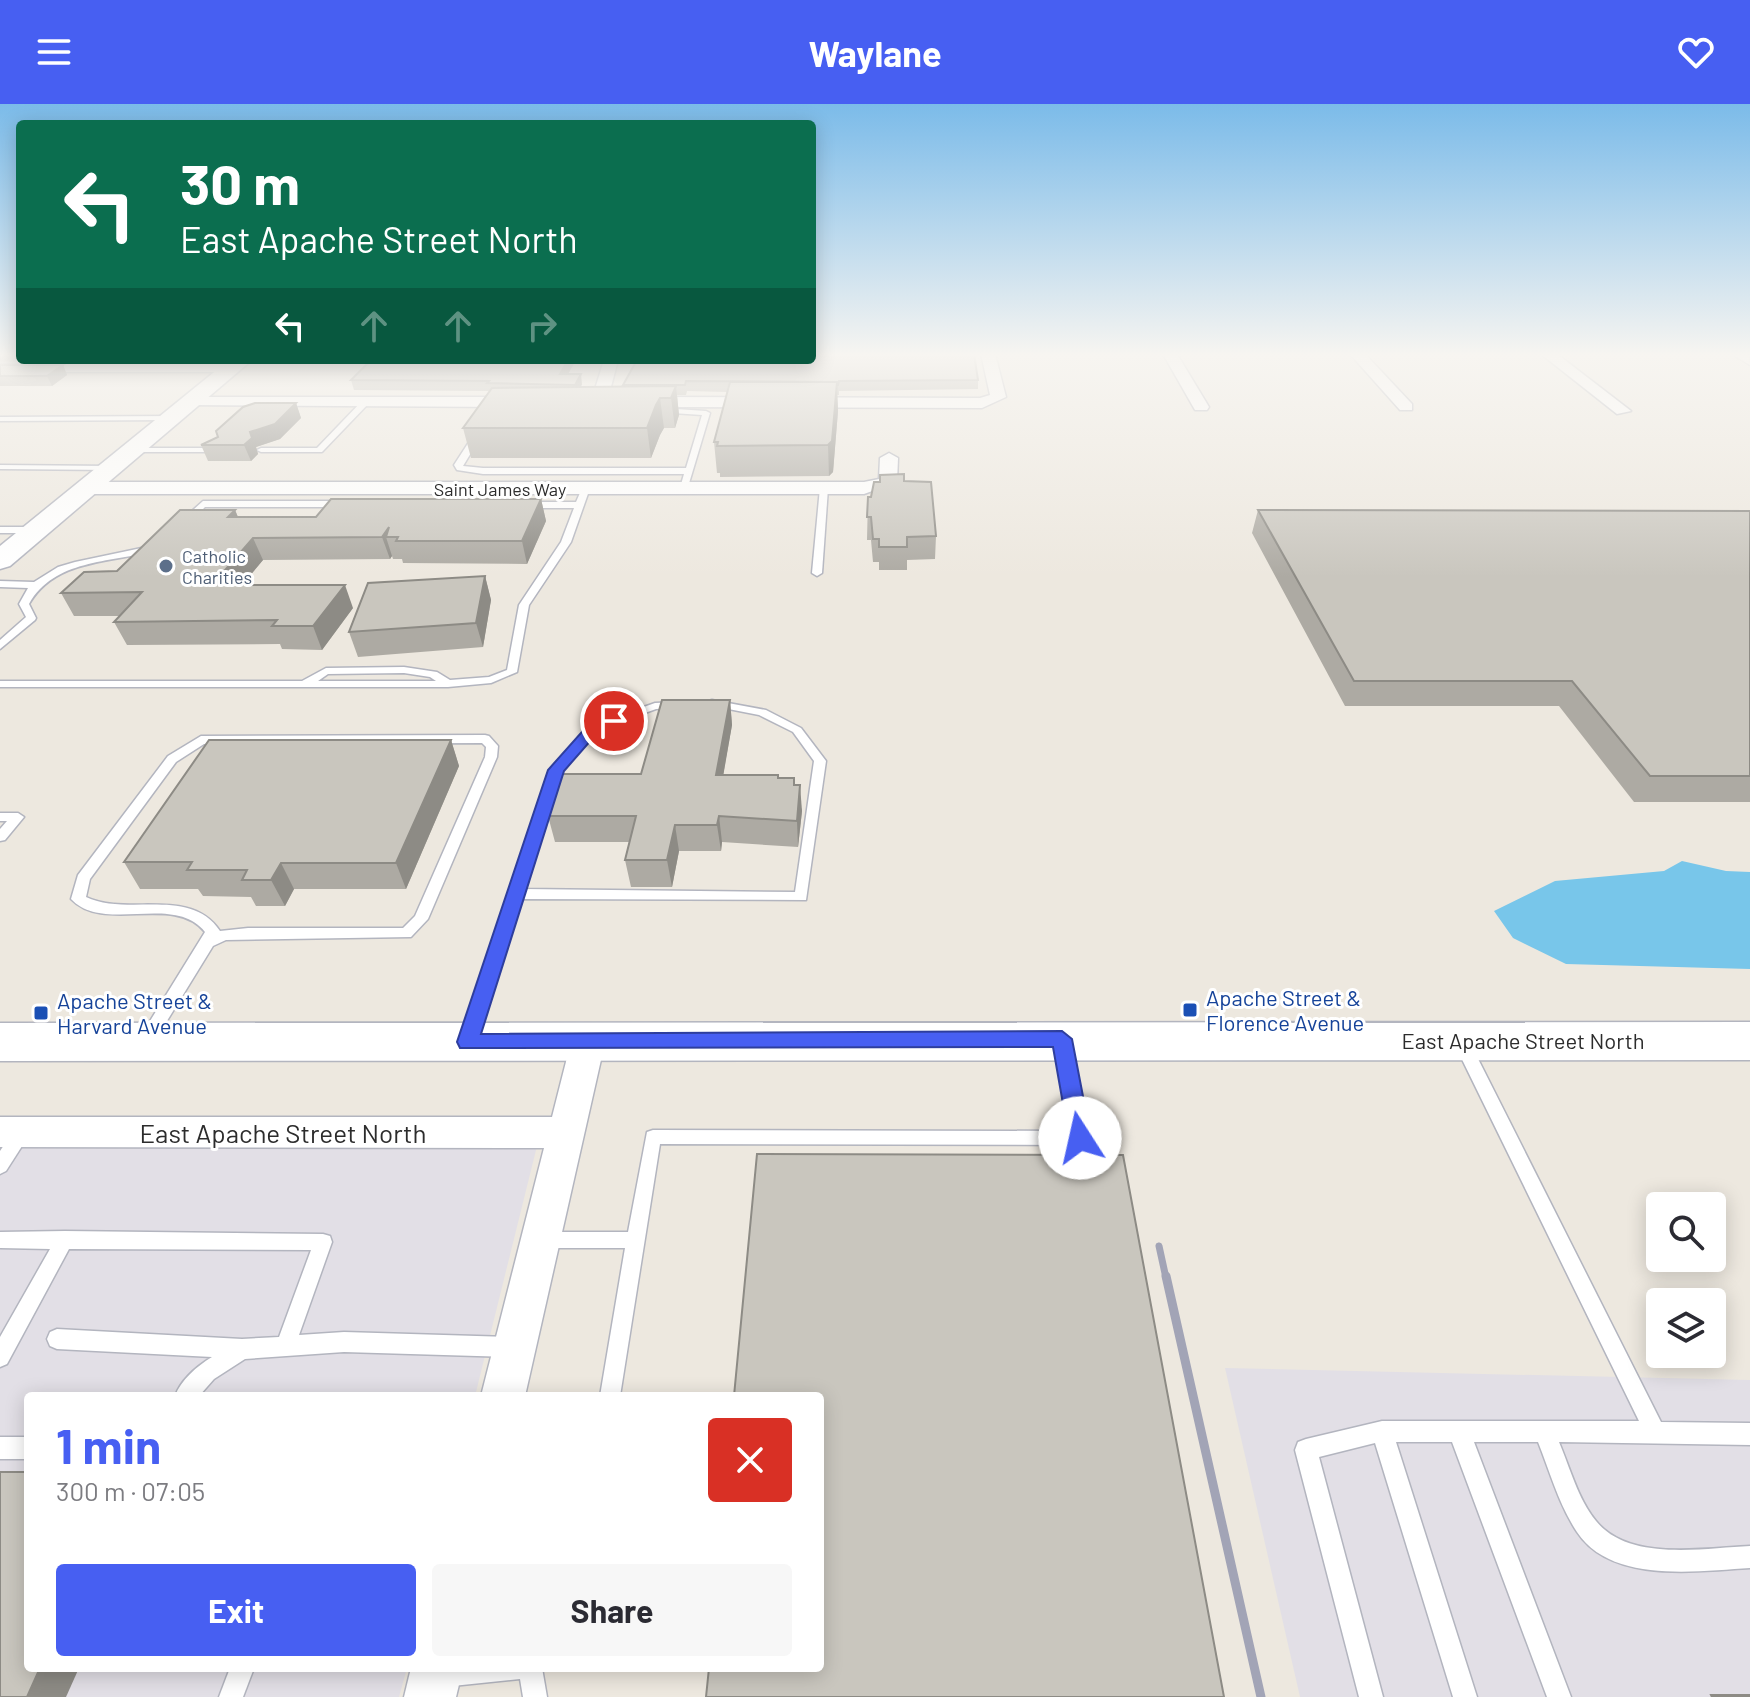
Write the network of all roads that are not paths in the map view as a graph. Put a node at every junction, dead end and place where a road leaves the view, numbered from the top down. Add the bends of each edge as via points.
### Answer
1 (159, 428) edge
2 (340, 428) edge
3 (702, 428) edge
4 (481, 429) edge
5 (133, 450) junction
6 (219, 450) edge
7 (261, 450) edge
8 (889, 458) dead end
9 (0, 467) edge
10 (112, 468) junction
11 (491, 471) junction
12 (687, 480) junction
13 (87, 488) junction
14 (481, 488) junction
15 (824, 488) junction
16 (583, 497) junction
17 (356, 504) edge
18 (509, 505) edge
19 (0, 530) edge
20 (36, 530) junction
21 (174, 532) edge
22 (165, 541) edge
23 (0, 560) edge
24 (817, 573) dead end
25 (0, 584) edge
26 (34, 585) junction
27 (0, 646) edge
28 (0, 684) edge
29 (0, 817) edge
30 (0, 837) edge
31 (517, 894) junction
32 (208, 942) junction
33 (1062, 1039) junction
34 (1460, 1039) junction
35 (1750, 1041) edge
36 (0, 1042) edge
37 (146, 1042) junction
38 (468, 1042) junction
39 (588, 1042) junction
40 (11, 1132) edge
41 (566, 1133) junction
42 (0, 1166) edge
43 (65, 1239) junction
44 (0, 1240) edge
45 (541, 1240) junction
46 (636, 1240) junction
47 (57, 1339) dead end
48 (286, 1344) junction
49 (515, 1347) junction
50 (242, 1349) junction
51 (0, 1357) edge
52 (189, 1392) edge
53 (504, 1392) edge
54 (611, 1392) edge
55 (1382, 1431) junction
56 (1459, 1431) junction
57 (1544, 1432) junction
58 (1655, 1432) junction
59 (1750, 1434) edge
60 (0, 1448) edge
61 (24, 1448) edge
62 (1750, 1557) edge
63 (240, 1672) edge
64 (490, 1672) edge
65 (531, 1672) edge
66 (435, 1680) edge
67 (231, 1697) edge
68 (535, 1697) edge
69 (1371, 1697) edge
70 (1465, 1697) edge
71 (1559, 1697) edge

1 - 5 main road
2 - 7 lane via 319,450
3 - 12 lane
4 - 11 lane via 458,465
5 - 6 lane
5 - 10 main road
8 - 15 street, Saint James Way via 890,477 881,486
9 - 10 lane
10 - 13 main road
11 - 12 lane
11 - 14 lane
12 - 15 street, Saint James Way
12 - 16 street, Saint James Way
13 - 14 street, Saint James Way
13 - 20 main road
14 - 16 street, Saint James Way
15 - 24 lane
16 - 18 lane
16 - 28 lane via 566,542 524,605 512,672 491,680
17 - 21 lane via 203,504
19 - 20 lane
20 - 23 main road
22 - 26 lane via 136,554 65,568
25 - 26 lane
26 - 27 lane via 24,604 31,618
29 - 30 lane via 18,817
31 - 31 lane via 556,770 594,728 655,706 713,703 762,712 797,730 820,761 801,897
31 - 38 lane
32 - 32 lane via 213,931 209,922 192,913 90,908 78,899 83,878 172,759 187,747 201,740 485,739 492,746 421,919 406,933 248,933
32 - 37 lane
33 - 34 main road, East Apache Street North
33 - 39 main road, East Apache Street North
33 - 46 lane via 1080,1138 653,1137
34 - 35 main road, East Apache Street North
34 - 58 lane
36 - 37 main road, East Apache Street North
37 - 38 main road, East Apache Street North
38 - 39 main road, East Apache Street North
39 - 41 street
40 - 41 street, East Apache Street North
40 - 42 lane
41 - 45 street
43 - 44 lane
43 - 48 lane via 323,1242
43 - 51 lane
45 - 46 lane
45 - 49 street
46 - 54 lane
47 - 50 lane
48 - 49 lane
48 - 50 lane
49 - 53 street
50 - 52 lane via 207,1372
55 - 56 lane
55 - 69 lane via 1306,1450
55 - 70 lane
56 - 57 lane
56 - 71 lane
57 - 58 lane
57 - 62 lane via 1586,1527 1617,1555
58 - 59 lane
60 - 61 lane
63 - 67 lane
64 - 66 lane
65 - 68 lane

